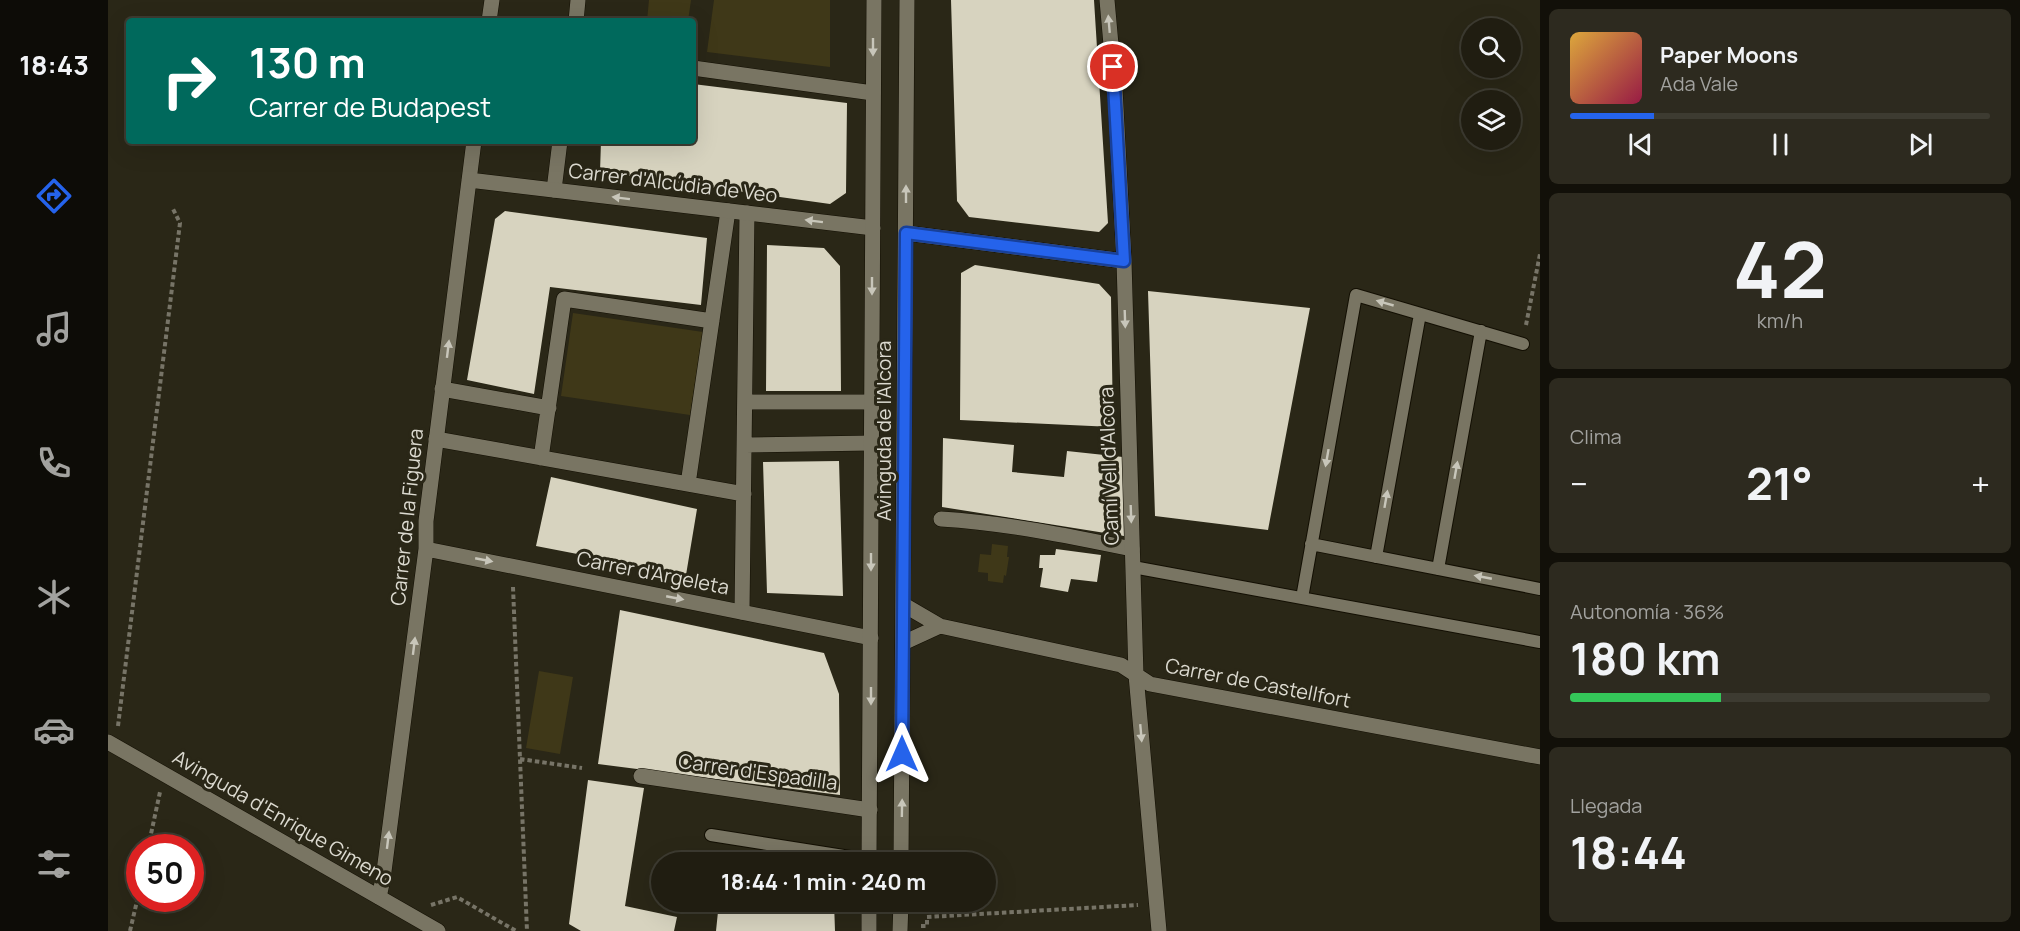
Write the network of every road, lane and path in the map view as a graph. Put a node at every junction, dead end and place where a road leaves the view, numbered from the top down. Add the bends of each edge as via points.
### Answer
1 (492, 0) edge
2 (578, 0) edge
3 (874, 0) edge
4 (907, 0) edge
5 (1107, 0) edge
6 (489, 18) edge
7 (576, 18) edge
8 (696, 68) edge
9 (873, 93) junction
10 (474, 144) edge
11 (560, 144) edge
12 (469, 180) junction
13 (554, 190) junction
14 (172, 207) dead end
15 (728, 211) junction
16 (747, 213) junction
17 (873, 228) junction
18 (906, 233) junction
19 (1540, 254) edge
20 (1124, 261) junction
21 (1420, 314) junction
22 (712, 321) junction
23 (1481, 331) junction
24 (1523, 344) joint
25 (442, 389) junction
26 (745, 402) junction
27 (872, 402) junction
28 (549, 408) junction
29 (436, 440) junction
30 (872, 443) junction
31 (745, 445) junction
32 (541, 458) junction
33 (688, 484) junction
34 (744, 494) junction
35 (940, 519) dead end
36 (1311, 544) junction
37 (426, 549) junction
38 (1132, 549) junction
39 (1376, 557) junction
40 (1133, 567) junction
41 (1438, 569) junction
42 (503, 584) dead end
43 (1540, 589) edge
44 (1302, 598) junction
45 (904, 605) junction
46 (742, 612) junction
47 (940, 626) junction
48 (871, 638) junction
49 (1540, 642) edge
50 (903, 643) junction
51 (1136, 675) junction
52 (111, 743) edge
53 (1540, 757) edge
54 (520, 759) junction
55 (582, 768) dead end
56 (164, 774) junction
57 (641, 776) dead end
58 (870, 810) junction
59 (151, 834) edge
60 (711, 836) dead end
61 (812, 852) edge
62 (869, 852) edge
63 (901, 852) edge
64 (379, 897) junction
65 (1156, 904) junction
66 (134, 912) edge
67 (869, 912) edge
68 (901, 912) edge
69 (900, 928) edge
70 (130, 931) edge
71 (438, 931) edge
72 (527, 931) edge
73 (870, 931) edge
74 (1159, 931) edge

1 - 6 street
2 - 7 street
3 -> 9 street, Avinguda de l'Alcora
18 -> 4 street, Avinguda de l'Alcora
20 -> 5 street, Camí Vell d'Alcora via 1116,89
8 - 9 street
9 - 17 street, Avinguda de l'Alcora
10 - 12 street, Carrer de la Figuera
11 - 13 street
12 - 13 street, Carrer d'Alcúdia de Veo
25 -> 12 street, Carrer de la Figuera
15 -> 13 street, Carrer d'Alcúdia de Veo
14 - 52 path via 180,222
15 - 16 street, Carrer d'Alcúdia de Veo
15 - 22 street
17 -> 16 street, Carrer d'Alcúdia de Veo
16 - 26 street
17 -> 27 street, Avinguda de l'Alcora
18 - 20 street
18 - 45 street, Avinguda de l'Alcora
19 - 24 path
20 -> 38 street, Camí Vell d'Alcora
21 - 23 lane
21 -> 36 lane via 1356,295
39 -> 21 lane
22 - 28 street via 564,299
22 - 33 street
23 - 24 lane
41 -> 23 lane
25 - 28 street
25 - 29 street, Carrer de la Figuera
26 - 27 street
26 - 31 street
27 - 30 street, Avinguda de l'Alcora
28 - 32 street
29 - 32 street
29 - 37 street, Carrer de la Figuera
30 - 31 street
30 -> 48 street, Avinguda de l'Alcora
31 - 34 street
32 - 33 street
33 - 34 street
34 - 46 street
35 - 38 street via 998,524
36 - 39 lane
36 - 44 lane
37 -> 46 street, Carrer d'Argeleta
64 -> 37 street, Carrer de la Figuera
38 - 40 street, Camí Vell d'Alcora
39 - 41 lane
40 - 44 lane
40 - 51 street, Camí Vell d'Alcora
43 -> 41 lane
42 - 54 path via 513,585
44 - 49 lane
45 - 47 street, Carrer de Castellfort
45 - 50 street, Avinguda de l'Alcora
46 - 48 street, Carrer d'Argeleta
47 - 50 street
47 - 51 street, Carrer de Castellfort via 1121,665
48 -> 58 street, Avinguda de l'Alcora
63 -> 50 street, Avinguda de l'Alcora
51 - 53 street, Carrer de Castellfort via 1150,684
51 -> 65 street, Camí Vell d'Alcora
52 - 56 street, Avinguda d'Enrique Gimeno
54 - 55 path
54 - 72 path
56 - 59 path
56 - 64 street, Avinguda d'Enrique Gimeno
57 - 58 street, Carrer d'Espadilla
58 - 62 street, Avinguda de l'Alcora
60 - 61 lane
64 - 71 street, Avinguda d'Enrique Gimeno
65 - 69 path via 927,917 927,926
65 - 74 street, Camí Vell d'Alcora
66 - 70 path
67 - 73 street
68 - 69 street

